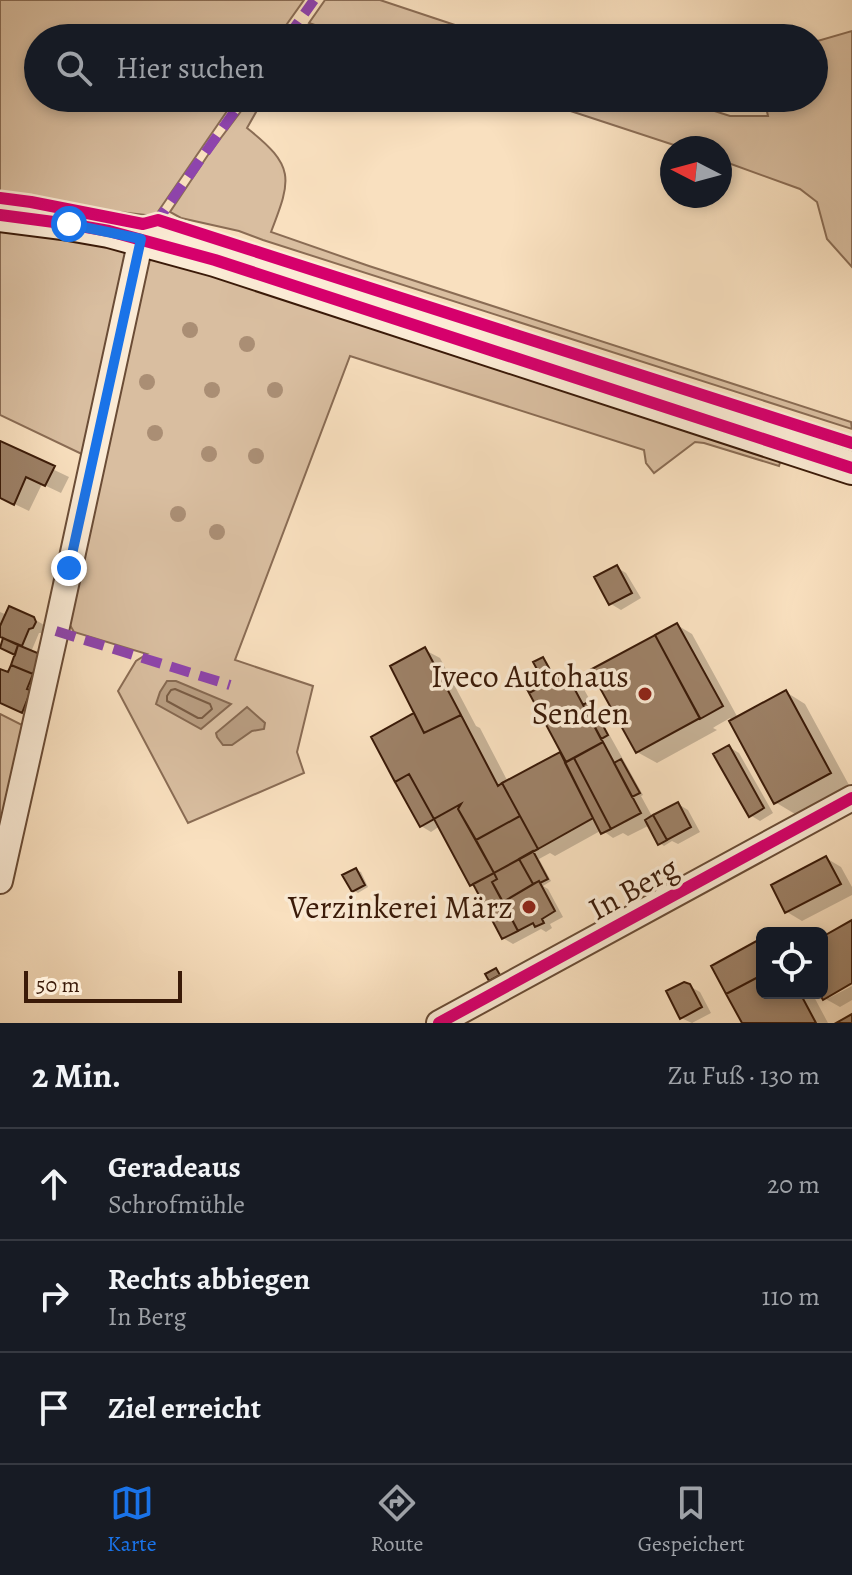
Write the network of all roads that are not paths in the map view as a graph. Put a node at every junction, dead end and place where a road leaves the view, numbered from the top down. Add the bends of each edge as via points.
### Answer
1 (0, 215) edge
2 (141, 239) junction
3 (852, 468) edge
4 (852, 798) edge
5 (0, 881) edge
6 (439, 1023) edge

1 - 2 main road
2 - 3 main road
2 - 5 street
4 - 6 street, In Berg

